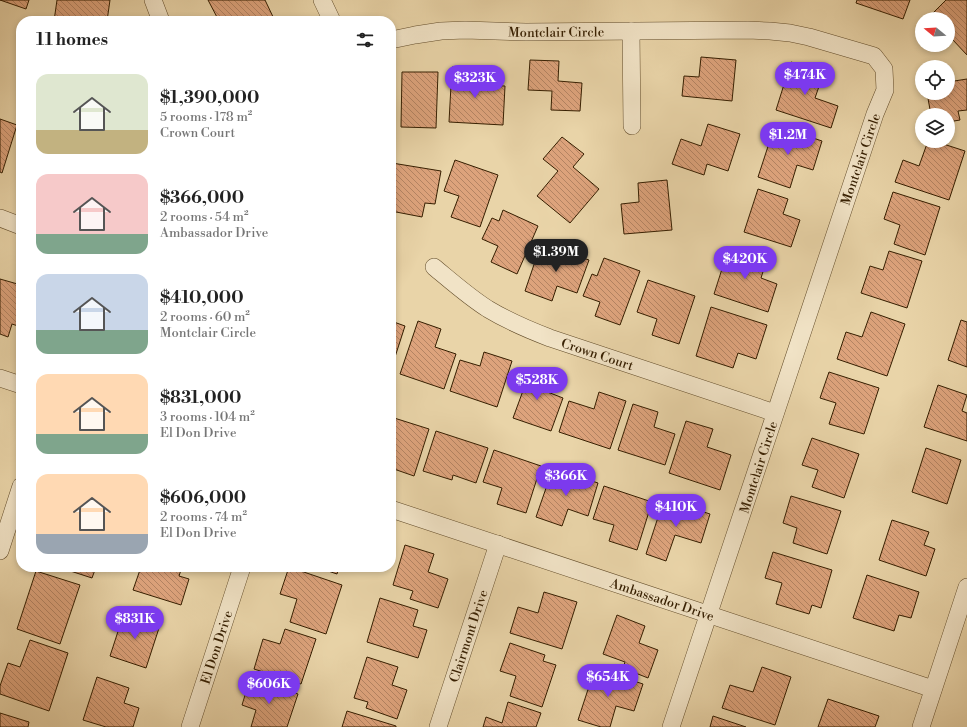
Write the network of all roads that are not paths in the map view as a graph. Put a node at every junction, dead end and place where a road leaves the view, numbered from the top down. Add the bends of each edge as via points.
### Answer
1 (153, 0) edge
2 (322, 0) edge
3 (159, 16) edge
4 (330, 16) edge
5 (631, 31) junction
6 (396, 39) edge
7 (632, 126) dead end
8 (0, 218) edge
9 (16, 224) edge
10 (434, 267) dead end
11 (0, 378) edge
12 (16, 383) edge
13 (776, 413) junction
14 (16, 501) edge
15 (396, 511) edge
16 (498, 544) junction
17 (0, 551) edge
18 (240, 572) edge
19 (967, 588) edge
20 (709, 614) junction
21 (933, 689) junction
22 (190, 727) edge
23 (438, 727) edge
24 (672, 727) edge
25 (921, 727) edge

1 - 3 street
2 - 4 street
5 - 6 street, Montclair Circle via 465,30 415,34
5 - 7 street
5 - 13 street, Montclair Circle via 748,30 790,33 874,56 884,69 884,90
8 - 9 street
10 - 13 street, Crown Court via 488,309 527,329
11 - 12 street
13 - 20 street, Montclair Circle
14 - 17 street
15 - 16 street, Ambassador Drive
16 - 20 street, Ambassador Drive
16 - 23 street, Clairmont Drive
18 - 22 street, El Don Drive
19 - 21 street
20 - 21 street, Ambassador Drive
20 - 24 street, Montclair Circle
21 - 25 street

